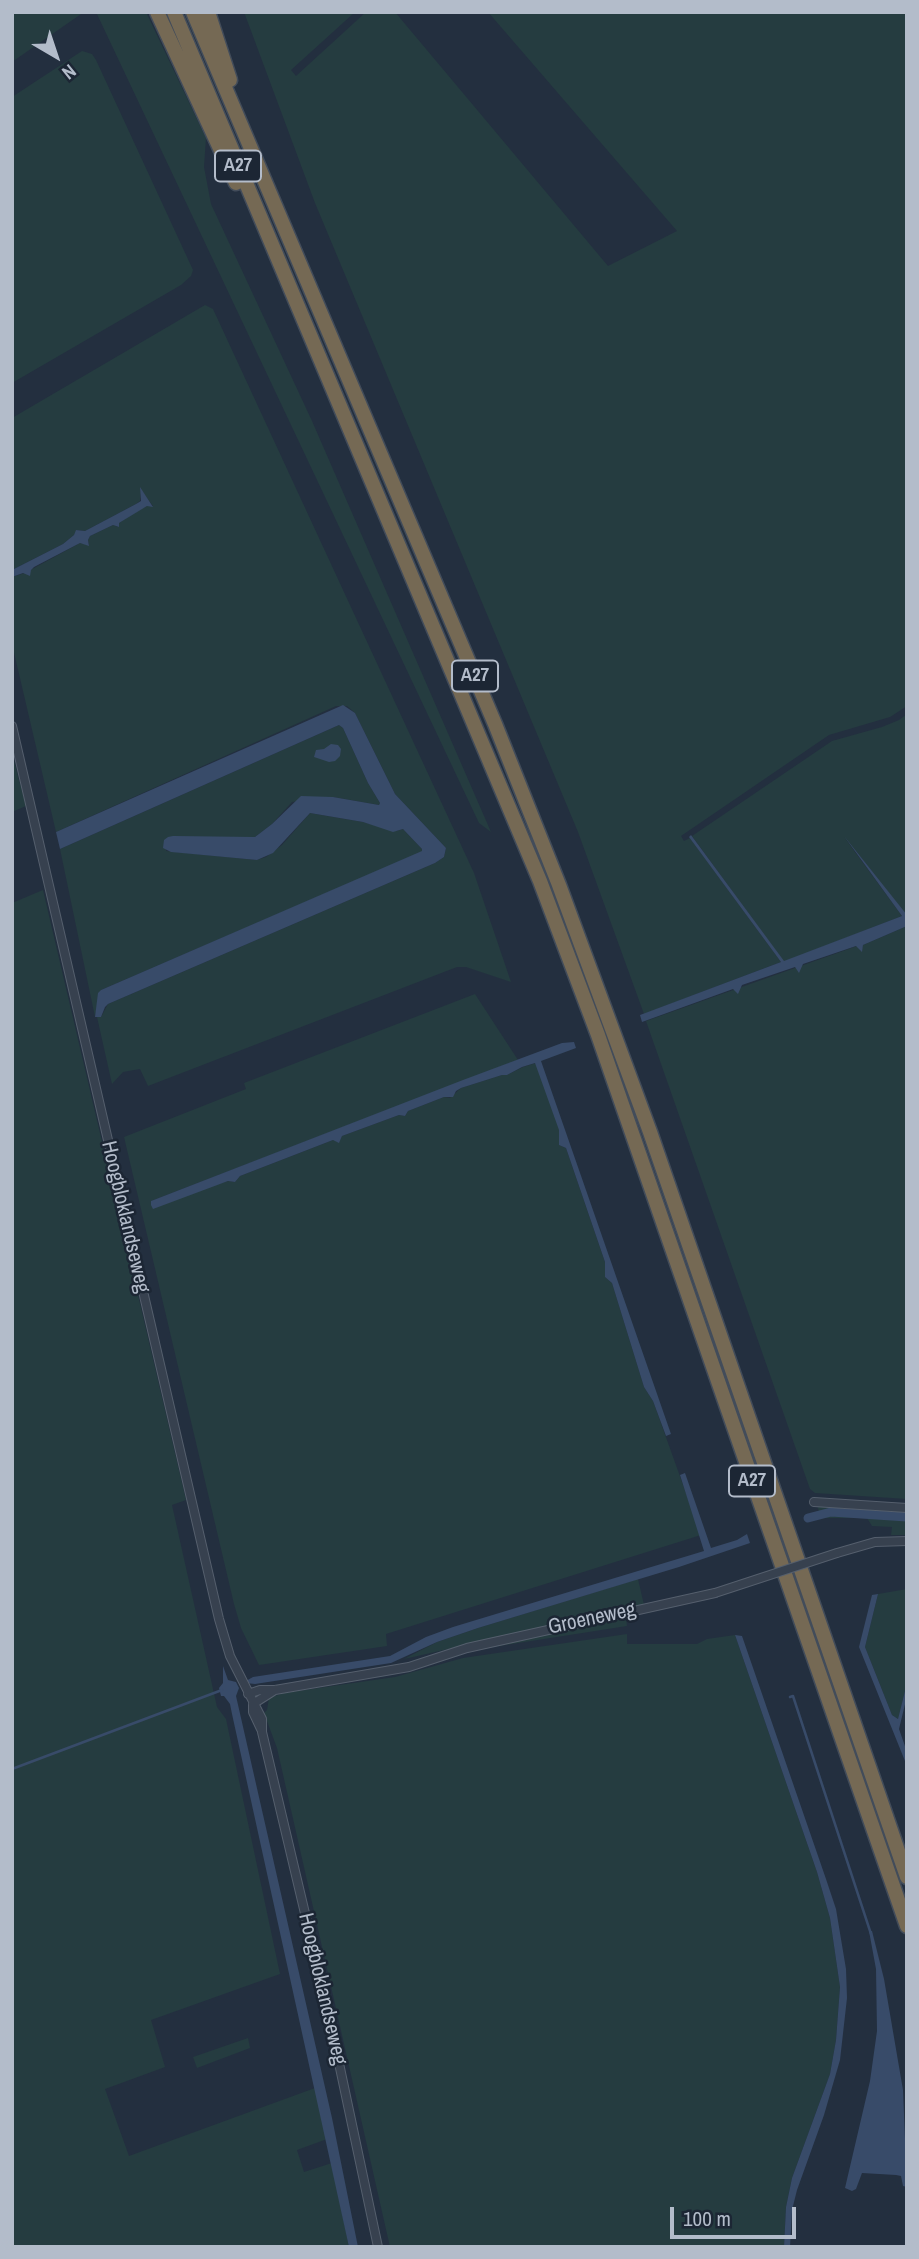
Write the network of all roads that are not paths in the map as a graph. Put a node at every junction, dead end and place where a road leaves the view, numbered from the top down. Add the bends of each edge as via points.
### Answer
1 (157, 12) edge
2 (174, 12) edge
3 (192, 12) edge
4 (208, 12) edge
5 (248, 142) junction
6 (303, 319) junction
7 (12, 726) edge
8 (814, 1502) dead end
9 (907, 1508) edge
10 (907, 1541) edge
11 (275, 1690) junction
12 (246, 1691) junction
13 (253, 1704) junction
14 (907, 1877) edge
15 (907, 1926) edge
16 (378, 2247) edge

1 - 6 highway, A27
2 - 6 highway, A27
3 - 5 highway, A27
4 - 5 highway, A27
5 - 14 highway, A27 via 564,897 650,1132
6 - 15 highway, A27 via 502,786 576,975
7 - 12 street, Hoogbloklandseweg via 219,1619
8 - 9 street
10 - 11 street, Groeneweg, bridge via 875,1542 716,1593 494,1642 409,1667
11 - 12 street, Groeneweg
11 - 13 street, Groeneweg
12 - 13 street, Hoogbloklandseweg
13 - 16 street, Hoogbloklandseweg via 260,1713

